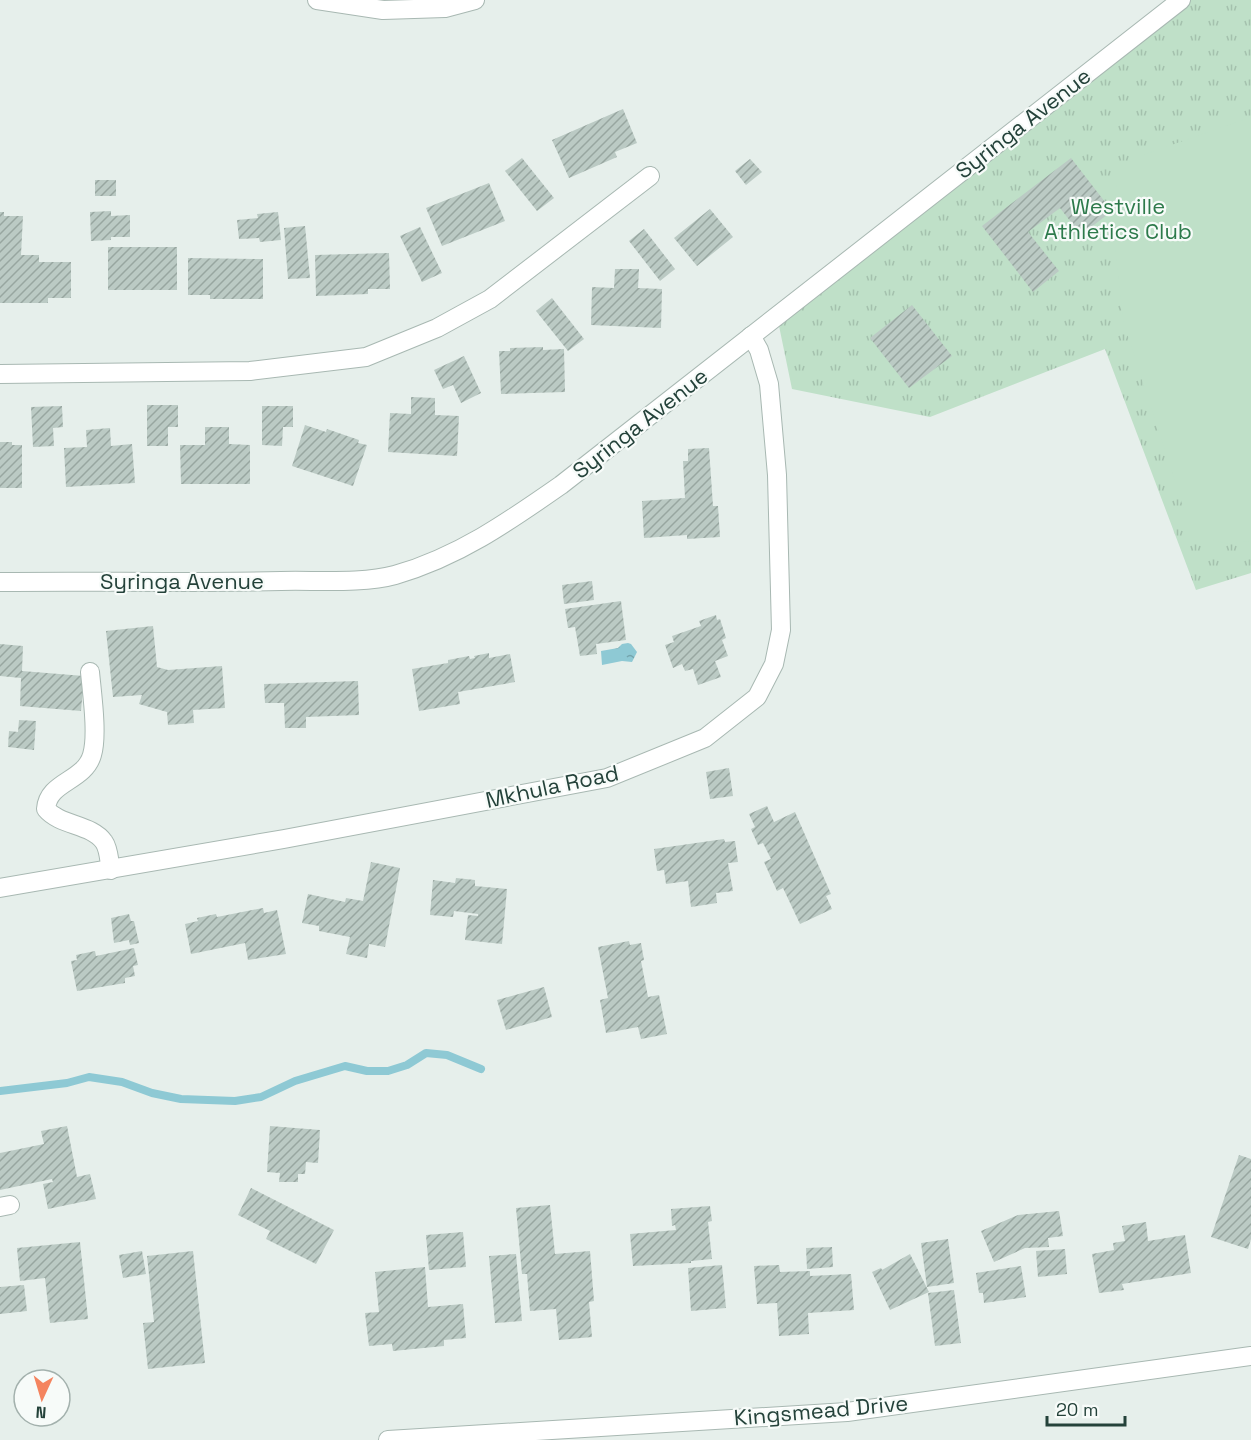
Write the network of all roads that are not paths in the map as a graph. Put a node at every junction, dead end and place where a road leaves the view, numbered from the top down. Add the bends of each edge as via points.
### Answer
1 (317, 0) edge
2 (475, 0) edge
3 (1181, 0) edge
4 (650, 176) dead end
5 (751, 336) junction
6 (0, 374) edge
7 (0, 582) edge
8 (90, 672) dead end
9 (111, 870) junction
10 (0, 888) edge
11 (1251, 1356) edge
12 (489, 1437) edge
13 (388, 1440) edge

1 - 2 street via 383,10 445,8
3 - 5 street, Syringa Avenue
4 - 6 street via 490,299 437,328 366,357 250,371
5 - 7 street, Syringa Avenue via 499,529 436,561 392,576 208,583
5 - 9 street, Mkhula Road via 769,384 781,570 781,630 774,664 757,697 705,738 607,778
8 - 9 street via 92,755 86,767 51,792 46,809 53,817 103,841
9 - 10 street, Mkhula Road
11 - 12 street, Kingsmead Drive via 846,1412
12 - 13 street, Kingsmead Drive

